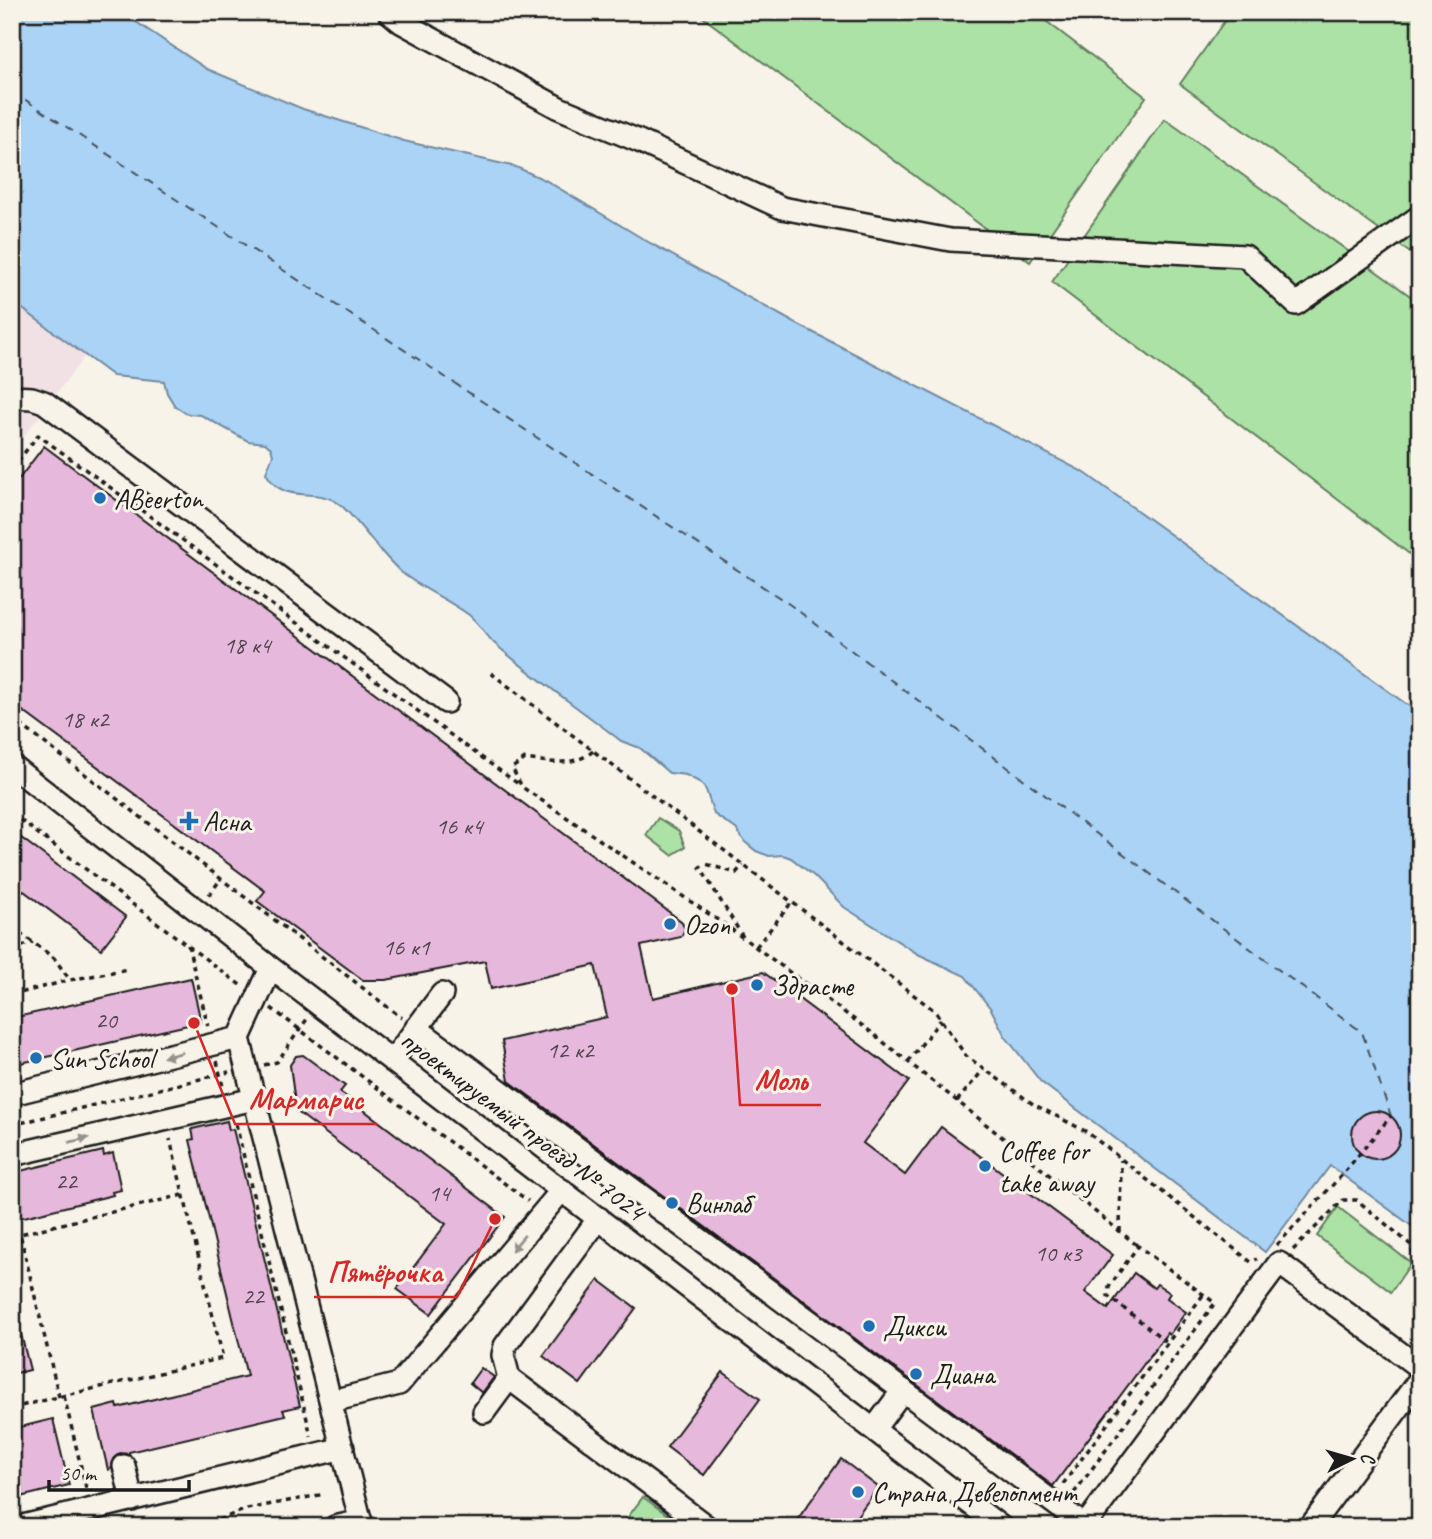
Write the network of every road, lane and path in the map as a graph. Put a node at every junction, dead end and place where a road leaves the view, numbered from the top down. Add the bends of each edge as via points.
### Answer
1 (389, 12) edge
2 (1420, 216) edge
3 (12, 397) edge
4 (12, 470) edge
5 (491, 673) dead end
6 (446, 702) dead end
7 (12, 718) edge
8 (593, 751) junction
9 (12, 766) edge
10 (522, 787) junction
11 (12, 814) edge
12 (743, 866) junction
13 (792, 902) junction
14 (12, 927) edge
15 (744, 939) junction
16 (33, 942) junction
17 (188, 945) junction
18 (756, 947) junction
19 (12, 950) edge
20 (271, 968) junction
21 (128, 970) dead end
22 (70, 980) junction
23 (442, 994) dead end
24 (12, 995) edge
25 (257, 997) junction
26 (940, 1019) junction
27 (416, 1028) junction
28 (299, 1029) junction
29 (209, 1032) dead end
30 (239, 1038) junction
31 (392, 1061) junction
32 (908, 1062) junction
33 (247, 1069) junction
34 (984, 1069) junction
35 (12, 1094) edge
36 (254, 1099) junction
37 (957, 1101) junction
38 (227, 1105) junction
39 (1391, 1116) dead end
40 (166, 1120) junction
41 (12, 1125) edge
42 (12, 1156) edge
43 (1121, 1159) junction
44 (562, 1190) junction
45 (183, 1195) junction
46 (543, 1213) junction
47 (598, 1218) junction
48 (1120, 1232) junction
49 (1411, 1245) junction
50 (1138, 1246) junction
51 (1420, 1251) edge
52 (1274, 1253) junction
53 (1420, 1265) edge
54 (1203, 1295) junction
55 (1168, 1343) junction
56 (1420, 1368) edge
57 (509, 1378) junction
58 (1420, 1380) edge
59 (903, 1391) junction
60 (61, 1396) junction
61 (332, 1401) junction
62 (12, 1408) edge
63 (484, 1412) dead end
64 (874, 1429) junction
65 (343, 1448) junction
66 (316, 1455) junction
67 (120, 1467) dead end
68 (87, 1494) dead end
69 (325, 1494) dead end
70 (128, 1500) junction
71 (1056, 1505) junction
72 (716, 1523) edge
73 (361, 1524) edge
74 (1085, 1526) edge
75 (19, 1527) edge
76 (200, 1527) edge
77 (335, 1527) edge
78 (736, 1527) edge
79 (1001, 1527) edge
80 (1310, 1527) edge

1 - 2 street via 559,108 782,208 950,240 1245,256 1296,304
3 - 6 street via 44,402
4 - 10 path via 38,435
5 - 8 path
7 - 27 path
8 - 10 path via 585,758 555,763 525,758 512,768
8 - 12 path
9 - 20 street, проектируемый проезд № 7024
10 - 15 path
11 - 17 path
12 - 13 path
12 - 15 path via 736,873 706,864 699,867
13 - 18 path
13 - 26 path
14 - 16 path
15 - 18 path
16 - 19 path
16 - 22 path via 54,958
17 - 25 path
17 - 29 path
18 - 32 path
20 - 25 street
20 - 31 street, проектируемый проезд № 7024
21 - 22 path
22 - 24 path
23 - 27 street
25 - 28 path
25 - 30 street
26 - 32 path
26 - 34 path via 966,1056
27 - 31 street
27 - 59 street
28 - 33 path via 277,1062
28 - 46 path
30 - 33 street
30 -> 35 street
31 - 44 street, проектируемый проезд № 7024
32 - 37 path
33 - 36 street
33 - 41 path
34 - 37 path
34 - 43 path via 1033,1104 1087,1132
36 - 38 street
36 - 61 street
37 - 48 path
38 - 40 street
38 - 66 path via 234,1114
39 - 52 path
42 -> 40 street
40 - 45 path
43 - 48 path
43 - 52 path via 1251,1262
44 - 46 street
44 - 47 street, проектируемый проезд № 7024
45 - 60 path via 223,1358
45 - 60 path via 20,1234
46 -> 61 street via 399,1384
47 - 57 street via 505,1346
47 - 64 street, проектируемый проезд № 7024
48 - 50 path
49 - 51 path
49 - 52 path via 1357,1200 1343,1200
49 - 53 path
50 - 54 path
50 - 55 path via 1109,1287 1108,1296
52 - 56 street
52 - 74 street
54 - 55 path
54 - 71 path via 1215,1303
55 - 71 path
57 - 63 street
57 - 72 street
58 - 80 street
59 - 64 street
59 - 71 street
60 - 62 path
60 - 68 path
61 - 65 street
64 - 79 street, проектируемый проезд № 7024
65 - 66 street
65 - 73 street
66 - 70 street
67 - 70 street
69 - 76 path via 247,1509
70 - 75 street
71 - 74 street
72 - 78 path
73 - 77 street

